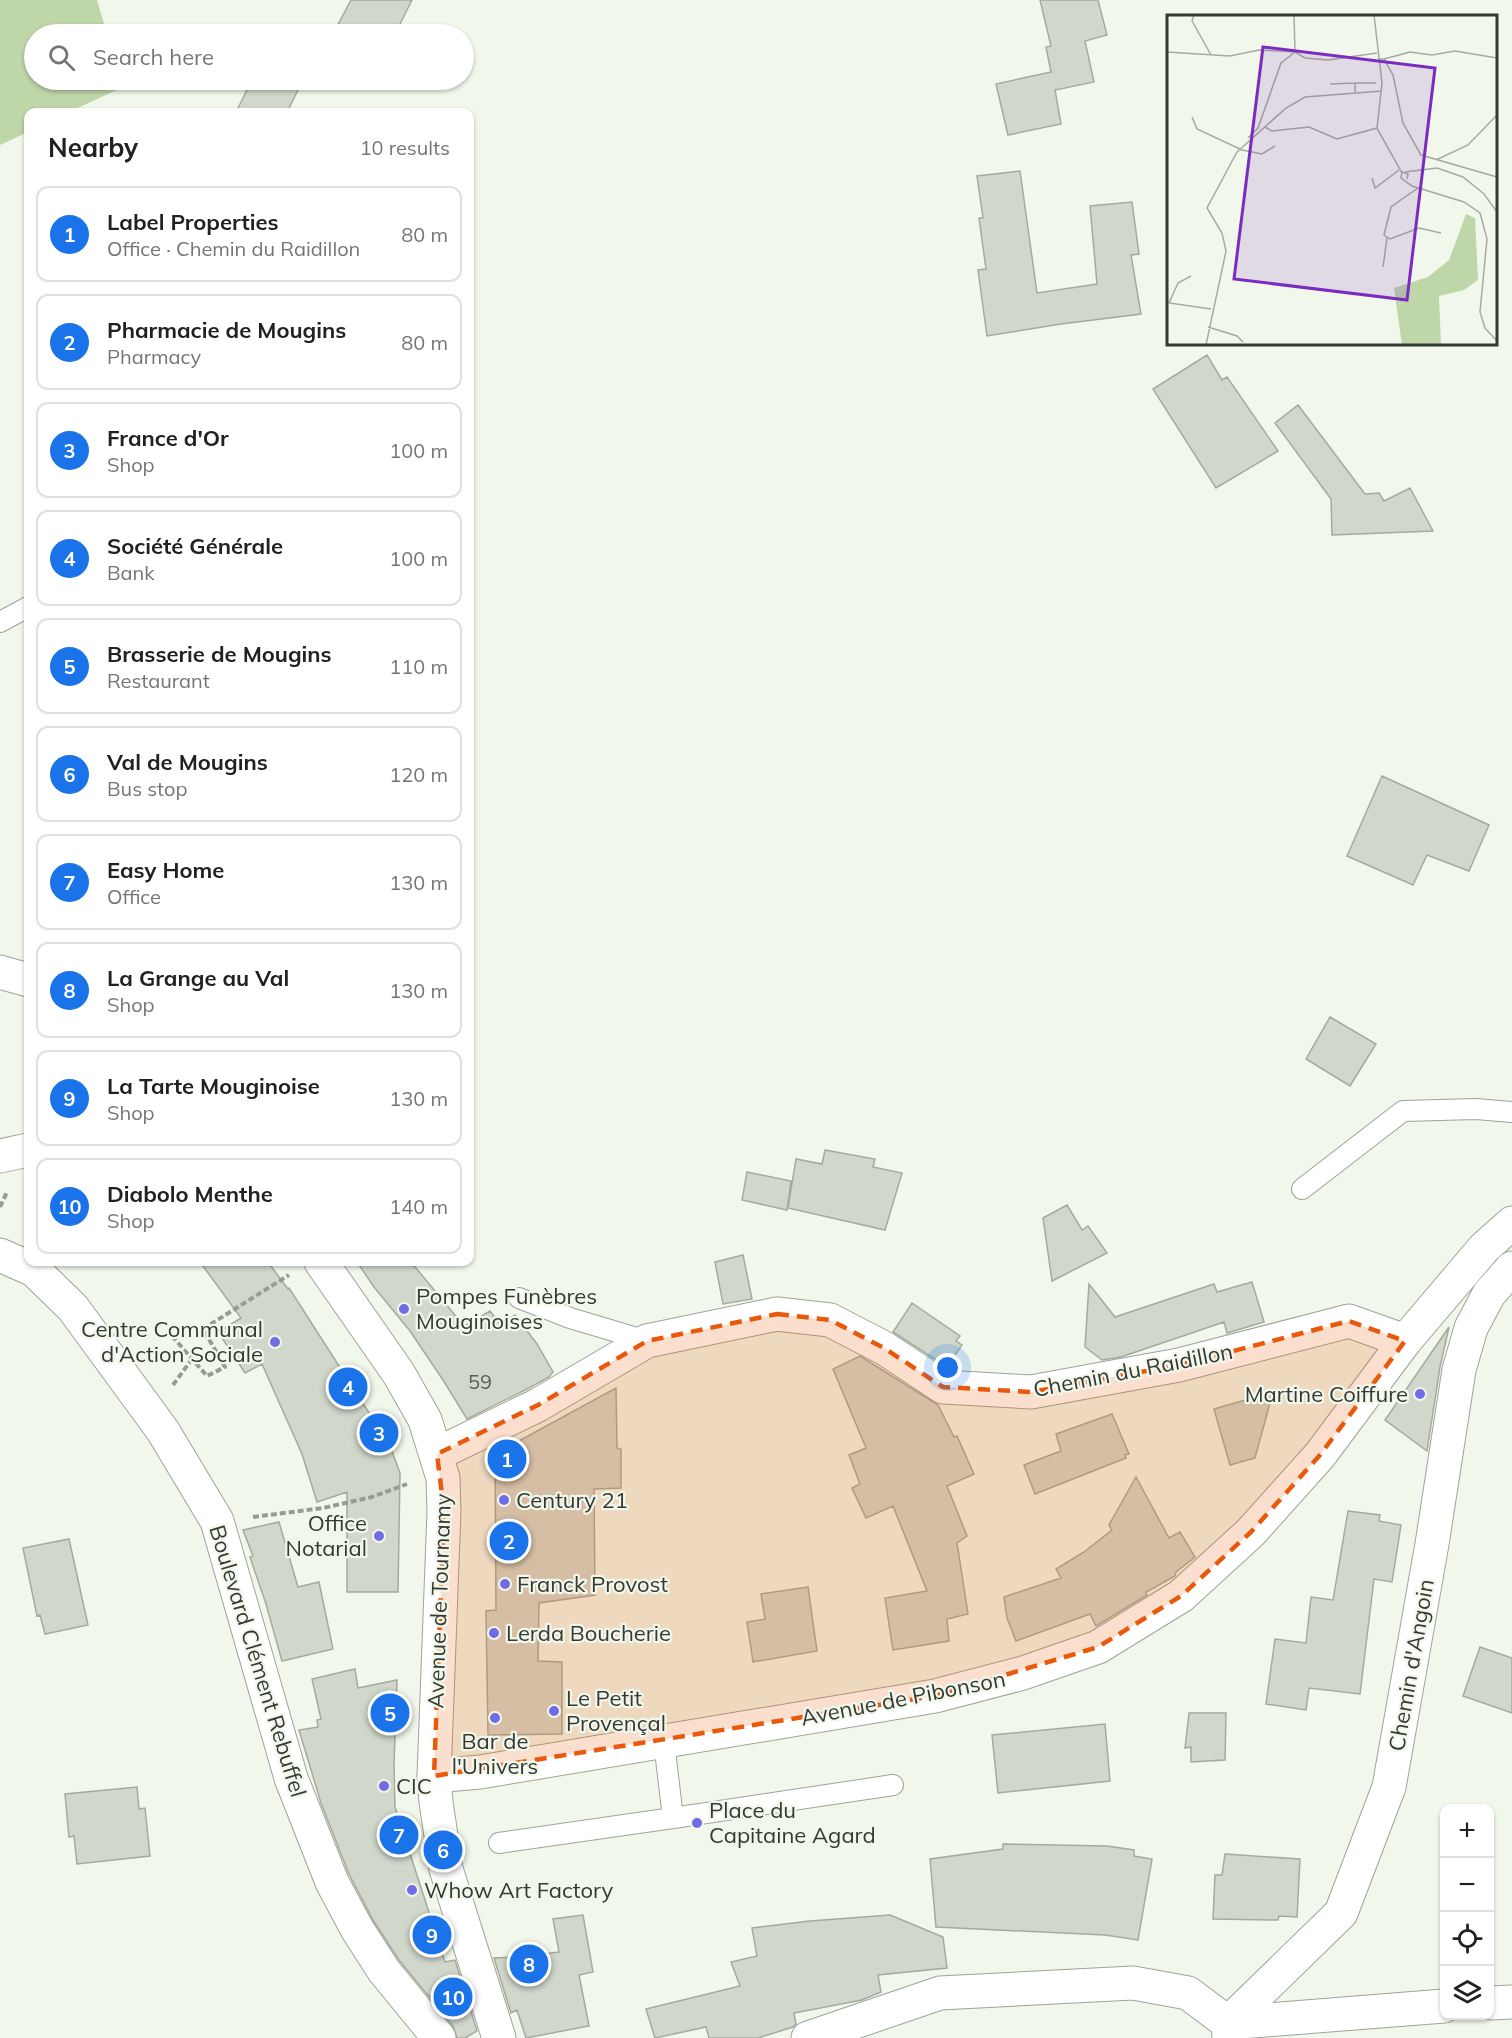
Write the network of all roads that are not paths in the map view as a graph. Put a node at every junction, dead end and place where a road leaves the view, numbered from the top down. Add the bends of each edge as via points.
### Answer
1 (24, 609) edge
2 (0, 622) edge
3 (1512, 1112) edge
4 (24, 1151) edge
5 (0, 1156) edge
6 (1302, 1189) dead end
7 (1512, 1223) edge
8 (0, 1255) edge
9 (24, 1266) edge
10 (25, 1266) edge
11 (324, 1266) edge
12 (1512, 1268) edge
13 (519, 1298) dead end
14 (647, 1341) junction
15 (1405, 1341) junction
16 (437, 1454) junction
17 (664, 1742) junction
18 (434, 1776) junction
19 (893, 1785) dead end
20 (673, 1818) junction
21 (499, 1843) dead end
22 (1512, 2002) edge
23 (1494, 2003) edge
24 (1440, 2006) edge
25 (1229, 2031) edge
26 (439, 2038) edge
27 (498, 2038) edge
28 (808, 2038) edge

1 - 2 lane
3 - 6 lane via 1403,1111
4 - 5 street
7 - 15 street, Avenue de Pibonson via 1484,1248
8 - 9 street, Boulevard Clément Rebuffel
10 - 26 street, Boulevard Clément Rebuffel via 73,1308 163,1431 216,1521 291,1778 332,1882 384,1971
11 - 16 street, Avenue de Tournamy via 399,1374 425,1420
12 - 25 street, Chemin d'Angoin via 1489,1294 1471,1328 1459,1370 1389,1787 1341,1913
13 - 14 lane
14 - 15 street, Chemin du Raidillon via 777,1314 830,1320 884,1348 943,1387 1031,1392 1179,1365 1348,1321
14 - 16 street, Chemin du Raidillon via 538,1405
15 - 17 street, Avenue de Pibonson via 1320,1455 1251,1532 1181,1596 1098,1647 1023,1673 935,1696
16 - 18 street, Avenue de Tournamy via 443,1478 444,1511
17 - 18 street, Avenue de Pibonson
17 - 20 lane
18 - 27 street, Avenue de Tournamy via 446,1869
19 - 20 lane
20 - 21 lane
22 - 23 street
24 - 25 street
25 - 28 street via 1188,1993 1133,1983 940,1993

